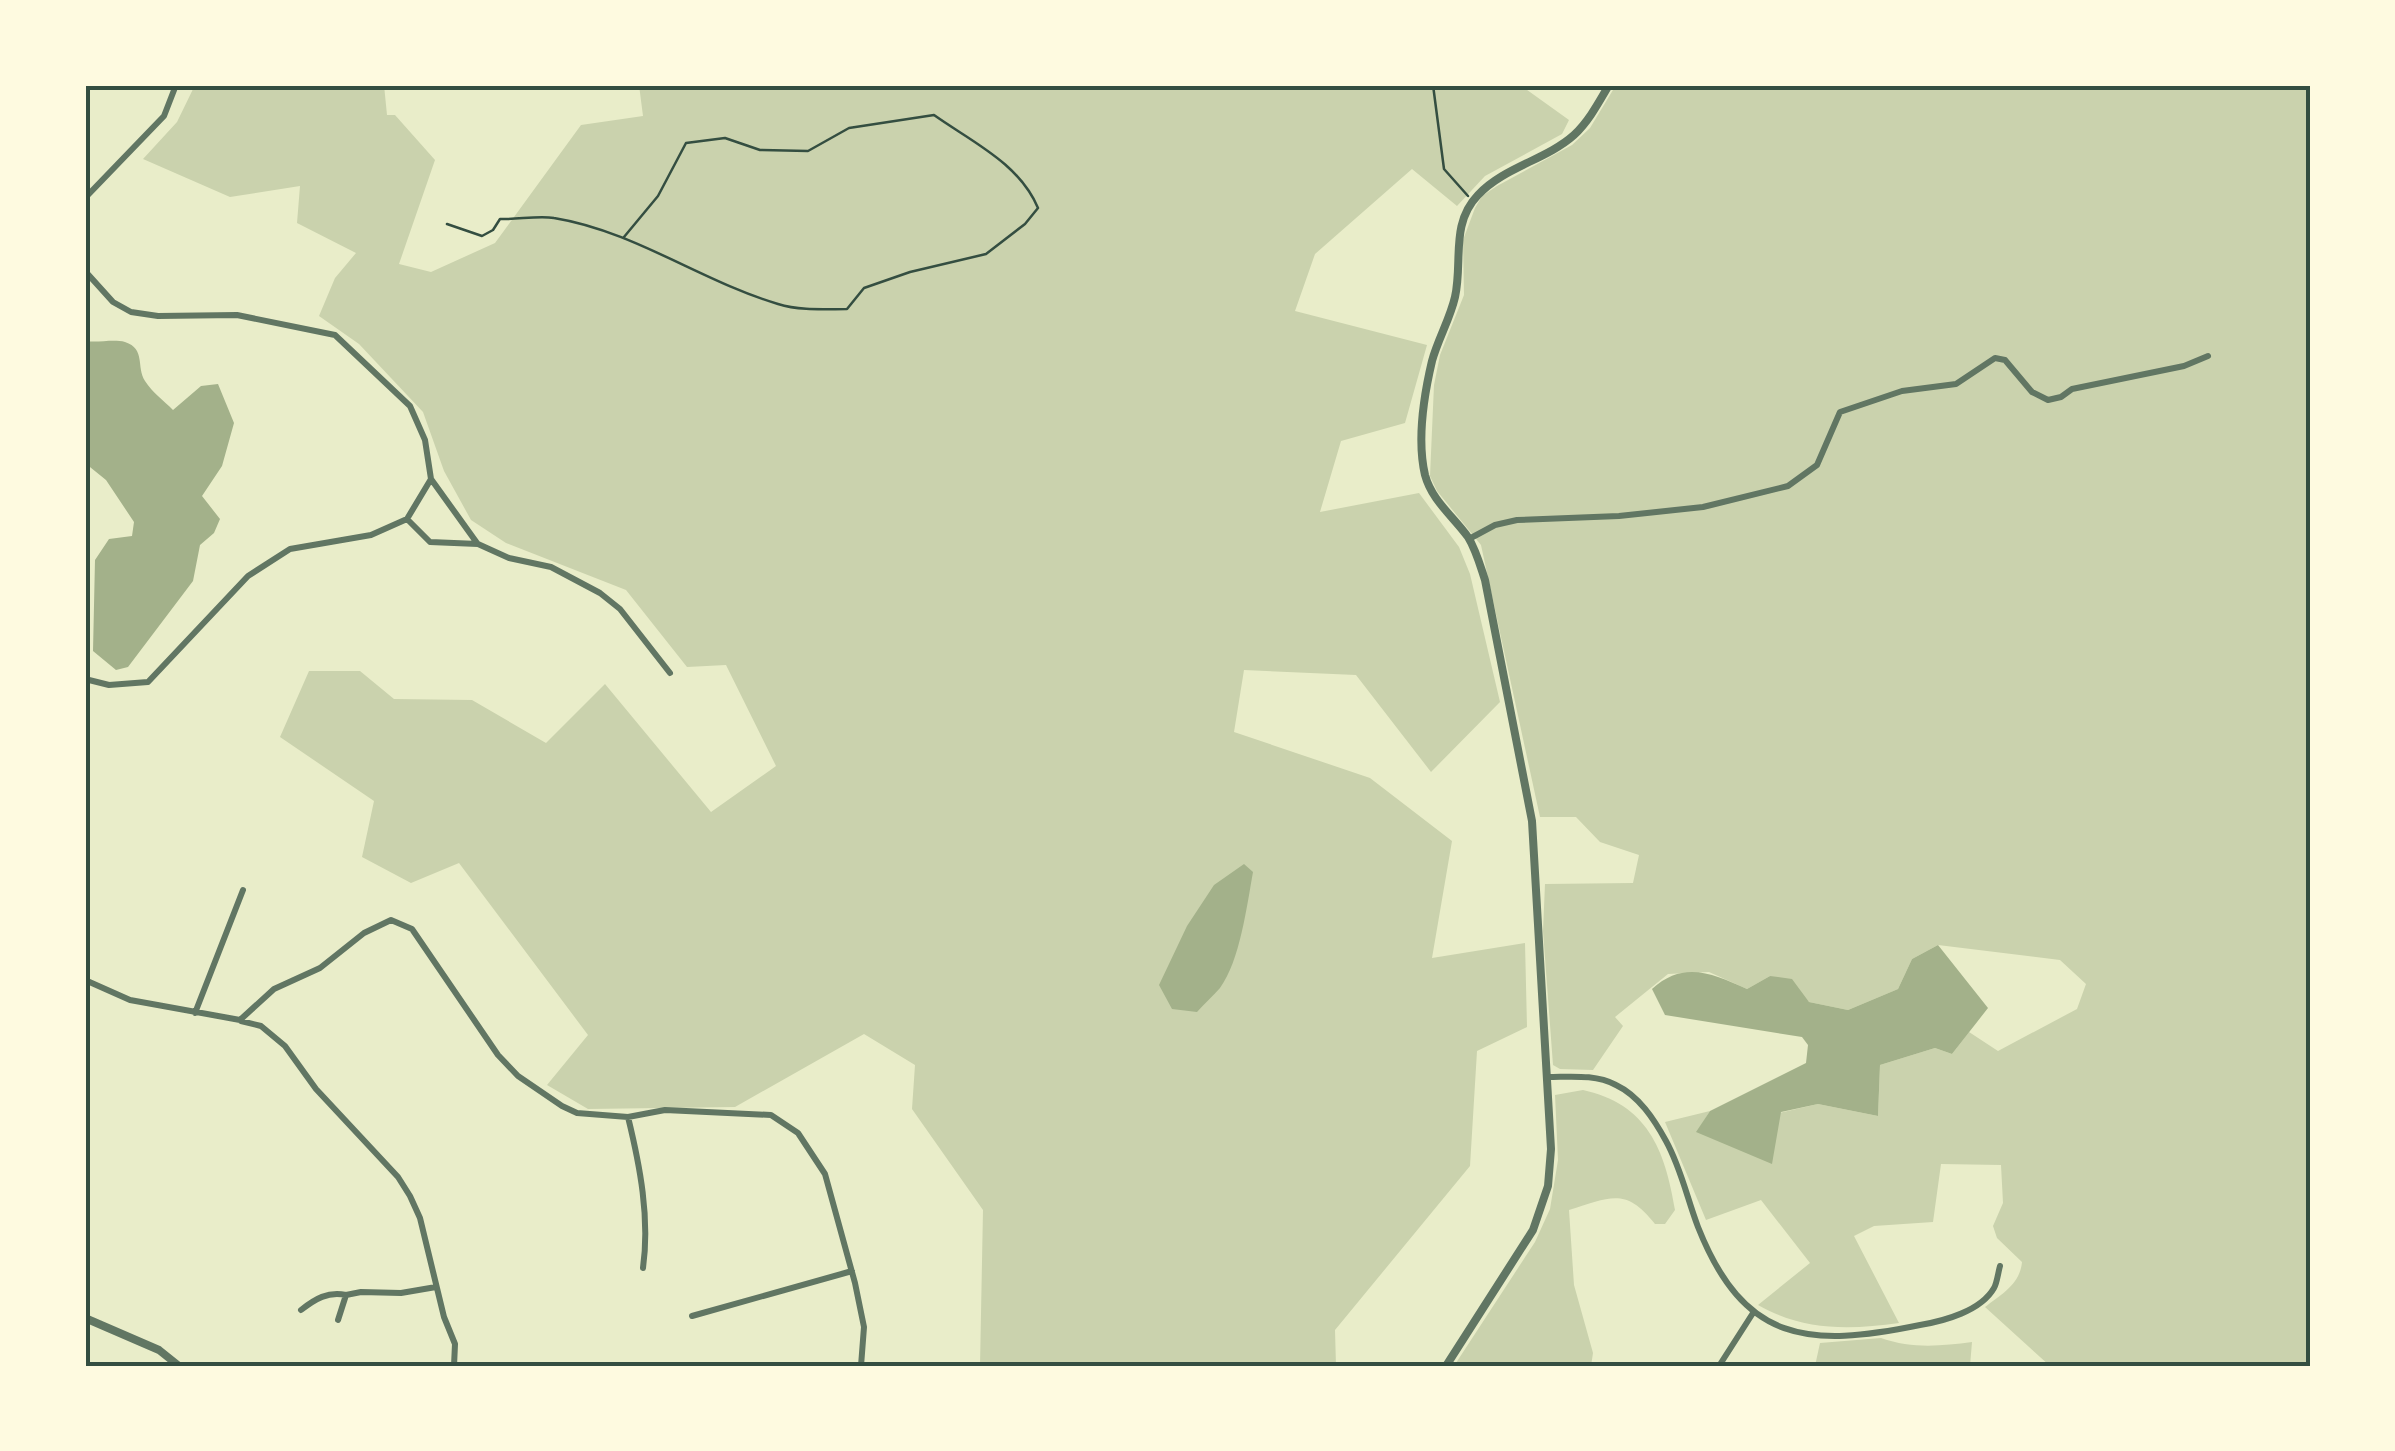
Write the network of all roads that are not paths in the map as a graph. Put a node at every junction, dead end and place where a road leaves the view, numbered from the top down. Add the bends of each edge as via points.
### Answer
1 (176, 85) edge
2 (1609, 85) edge
3 (85, 198) edge
4 (85, 271) edge
5 (2208, 356) dead end
6 (432, 479) junction
7 (407, 519) junction
8 (1469, 539) junction
9 (478, 544) junction
10 (670, 673) dead end
11 (85, 679) edge
12 (243, 890) dead end
13 (85, 980) edge
14 (194, 1013) junction
15 (240, 1020) junction
16 (1548, 1077) junction
17 (628, 1116) junction
18 (2000, 1266) dead end
19 (643, 1268) dead end
20 (852, 1271) junction
21 (436, 1287) junction
22 (346, 1295) junction
23 (301, 1310) dead end
24 (1754, 1313) junction
25 (692, 1316) dead end
26 (85, 1318) edge
27 (338, 1320) dead end
28 (179, 1366) edge
29 (454, 1366) edge
30 (861, 1366) edge
31 (1446, 1366) edge
32 (1719, 1366) edge

1 - 3 street via 164,116
2 - 8 street via 1576,133 1492,183 1473,200 1460,226 1455,298 1432,360 1424,466 1432,495
4 - 6 street via 131,312 237,315 335,335 410,406
5 - 8 street via 2048,400 1994,358 1956,384 1902,390 1840,412 1817,465 1788,486 1703,507 1518,520
6 - 7 street
6 - 9 street
7 - 9 street via 430,542
7 - 11 street via 370,535 290,548 248,576 148,682
8 - 16 street via 1484,580 1532,822
9 - 10 street via 550,566 600,593 620,608
12 - 14 street
13 - 14 street via 130,1000
14 - 15 street
15 - 17 street via 274,989 320,968 391,920 412,929 518,1076 577,1113
15 - 21 street via 261,1026 285,1046 398,1177 420,1218
16 - 24 street via 1585,1076 1616,1085 1642,1104 1673,1153 1718,1270
16 - 31 street via 1550,1172 1540,1215
17 - 19 street via 647,1241
17 - 20 street via 664,1110 771,1115 783,1122 825,1174
18 - 24 street via 1986,1298 1924,1325 1828,1337 1792,1332
20 - 25 street
20 - 30 street via 864,1327
21 - 22 street
21 - 29 street via 455,1344
22 - 23 street via 316,1298
22 - 27 street
24 - 32 street
26 - 28 street via 159,1350

